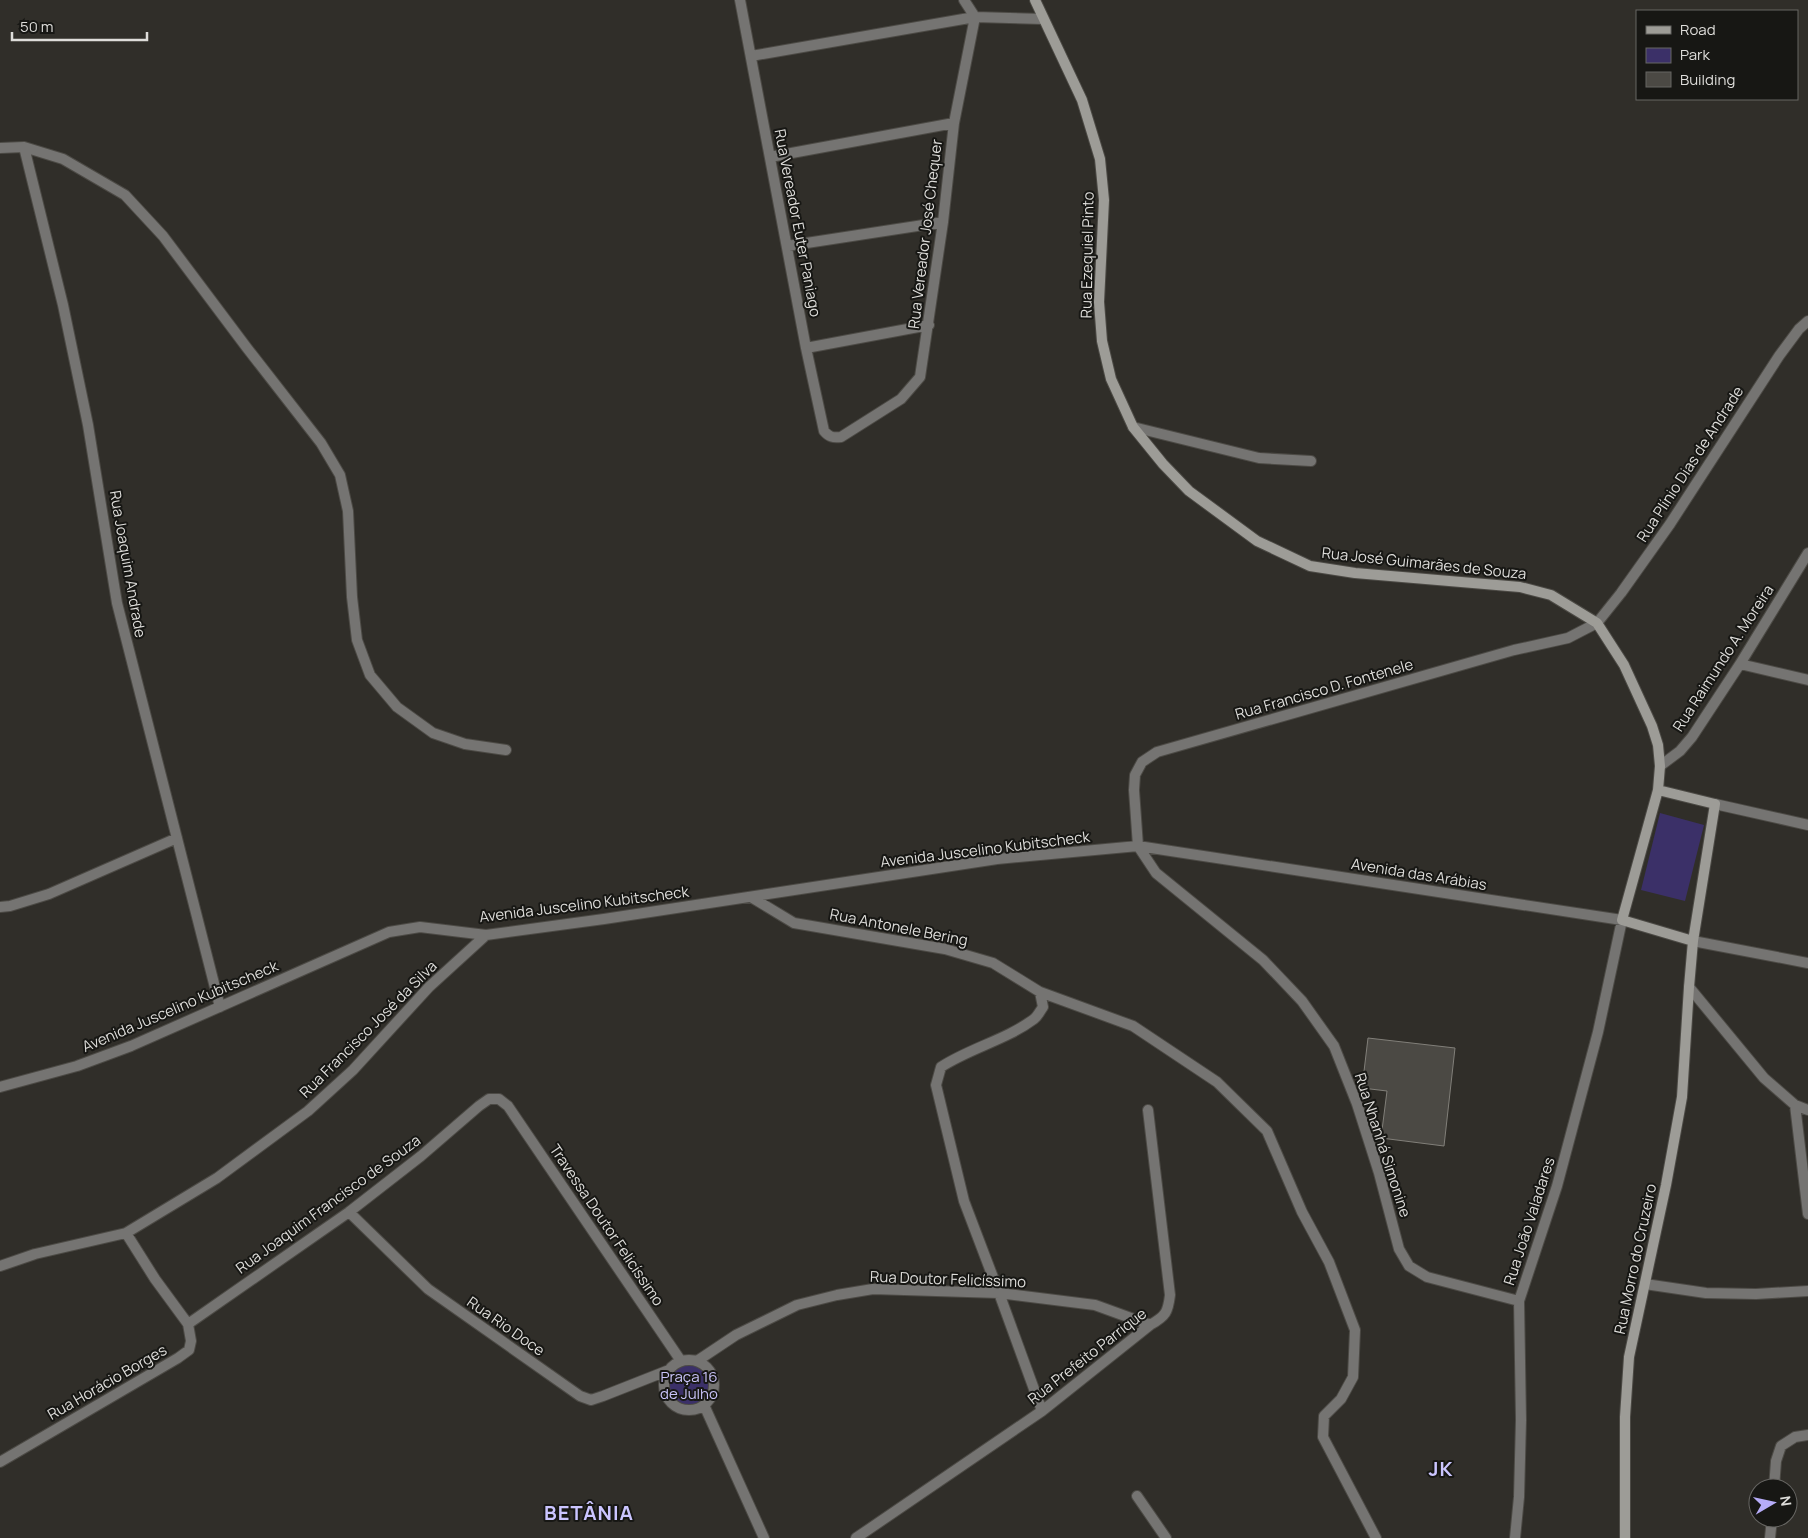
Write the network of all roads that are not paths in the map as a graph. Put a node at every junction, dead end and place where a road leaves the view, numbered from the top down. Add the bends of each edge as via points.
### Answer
1 (740, 0) edge
2 (964, 0) edge
3 (1035, 0) edge
4 (975, 17) junction
5 (1044, 18) junction
6 (751, 56) junction
7 (954, 123) junction
8 (24, 147) junction
9 (0, 148) edge
10 (770, 158) junction
11 (943, 222) junction
12 (787, 246) junction
13 (1808, 321) edge
14 (928, 326) junction
15 (806, 348) junction
16 (1133, 427) junction
17 (841, 437) joint
18 (1311, 461) dead end
19 (1808, 552) edge
20 (1597, 623) junction
21 (1740, 664) junction
22 (1808, 680) edge
23 (506, 750) dead end
24 (1660, 766) junction
25 (1658, 790) junction
26 (1715, 804) junction
27 (1808, 824) edge
28 (178, 838) junction
29 (1138, 846) junction
30 (751, 897) junction
31 (0, 906) edge
32 (1622, 920) junction
33 (486, 935) junction
34 (1693, 941) junction
35 (1808, 963) edge
36 (1688, 987) junction
37 (1040, 992) junction
38 (220, 1007) junction
39 (0, 1087) edge
40 (1795, 1105) junction
41 (508, 1106) joint
42 (1148, 1110) dead end
43 (1808, 1110) edge
44 (349, 1212) junction
45 (1808, 1214) edge
46 (126, 1233) junction
47 (0, 1266) edge
48 (1645, 1284) junction
49 (1808, 1291) edge
50 (999, 1293) junction
51 (1519, 1301) junction
52 (188, 1324) junction
53 (1150, 1325) junction
54 (681, 1361) junction
55 (696, 1361) junction
56 (669, 1370) junction
57 (704, 1405) junction
58 (1042, 1411) junction
59 (1808, 1435) edge
60 (0, 1462) edge
61 (1775, 1478) edge
62 (1137, 1496) dead end
63 (764, 1538) edge
64 (856, 1538) edge
65 (1166, 1538) edge
66 (1376, 1538) edge
67 (1515, 1538) edge
68 (1625, 1538) edge

1 - 6 street, Rua Vereador Euter Paniago
2 - 4 street
3 - 5 street, Rua Ezequiel Pinto
4 - 5 street
4 - 6 street
4 - 7 street, Rua Vereador José Chequer
5 - 16 street, Rua Ezequiel Pinto via 1082,100 1100,159 1104,200 1099,302 1102,341 1111,379
6 - 10 street, Rua Vereador Euter Paniago
7 - 10 street
7 - 11 street, Rua Vereador José Chequer
8 - 9 street
8 - 23 street via 63,159 125,195 163,236 321,443 340,475 348,511 357,640 370,674 397,707 434,733 465,744
8 - 28 street, Rua Joaquim Andrade via 63,305 88,425 117,603
10 - 12 street, Rua Vereador Euter Paniago
11 - 12 street
11 - 14 street, Rua Vereador José Chequer
12 - 15 street, Rua Vereador Euter Paniago
13 - 20 street, Rua Plínio Dias de Andrade via 1779,356 1670,524
14 - 15 street
14 - 17 street, Rua Vereador José Chequer via 920,377 901,398
15 - 17 street, Rua Vereador Euter Paniago via 824,430 829,436
16 - 18 street via 1259,458
16 - 20 street, Rua José Guimarães de Souza via 1189,492 1257,541 1310,566 1520,587 1551,595
19 - 21 street, Rua Raimundo A. Moreira
20 - 24 street, Rua José Guimarães de Souza via 1624,665 1640,698 1658,745
20 - 29 street, Rua Francisco D. Fontenele via 1568,638 1514,650 1157,752 1142,762 1135,774
21 - 22 street
21 - 24 street, Rua Raimundo A. Moreira via 1692,737
24 - 25 street
25 - 26 street
25 - 32 street
26 - 27 street
26 - 34 street, Rua Morro do Cruzeiro
28 - 31 street via 49,894
28 - 38 street, Rua Joaquim Andrade
29 - 30 street, Avenida Juscelino Kubitscheck via 997,859
29 - 32 street, Avenida das Arábias
29 - 51 street, Rua Nhanhá Simonine via 1156,872 1264,960 1302,1001 1334,1046 1357,1104 1399,1249 1409,1266 1428,1277
30 - 33 street, Avenida Juscelino Kubitscheck
30 - 37 street, Rua Antonele Bering via 794,923 945,948 993,963
32 - 34 street, Avenida das Arábias
32 - 51 street, Rua João Valadares via 1598,1032 1560,1178
33 - 38 street, Avenida Juscelino Kubitscheck via 420,927 389,932
33 - 46 street, Rua Francisco José da Silva via 429,987 353,1070 308,1111 217,1178
34 - 35 street
34 - 36 street, Rua Morro do Cruzeiro
36 - 40 street via 1764,1078
36 - 48 street, Rua Morro do Cruzeiro via 1682,1097
37 - 50 street via 1043,1007 1036,1018 940,1066 936,1085 964,1201
37 - 66 street, Rua Antonele Bering via 1133,1026 1217,1082 1267,1131 1302,1212 1329,1262 1355,1330 1353,1377 1341,1399 1324,1416 1323,1437
38 - 39 street, Avenida Juscelino Kubitscheck via 77,1066
40 - 43 street
40 - 45 street
41 - 44 street, Rua Joaquim Francisco de Souza via 499,1099 489,1099
41 - 54 street, Travessa Doutor Felicíssimo
42 - 53 street, Rua Prefeito Parrique via 1170,1295 1168,1309 1161,1319
44 - 52 street, Rua Joaquim Francisco de Souza
44 - 56 street, Rua Rio Doce via 428,1288 580,1396 591,1400
46 - 47 street, Rua Francisco José da Silva via 35,1254
46 - 52 street
48 - 49 street via 1706,1292
48 - 68 street, Rua Morro do Cruzeiro via 1629,1357 1625,1417
50 - 53 street, Rua Doutor Felicíssimo via 1096,1305
50 - 55 street, Rua Doutor Felicíssimo via 874,1289 837,1295 797,1305 736,1335
50 - 58 street
51 - 67 street, Rua João Valadares via 1522,1420
52 - 60 street, Rua Horácio Borges via 192,1341 189,1350
53 - 58 street, Rua Prefeito Parrique
54 - 55 street
54 - 56 street
55 - 57 street via 709,1370 714,1384 710,1399
56 - 57 street via 665,1385 669,1400 690,1410
57 - 63 street
58 - 64 street, Rua Prefeito Parrique
59 - 61 street via 1795,1437 1780,1446
62 - 65 street

